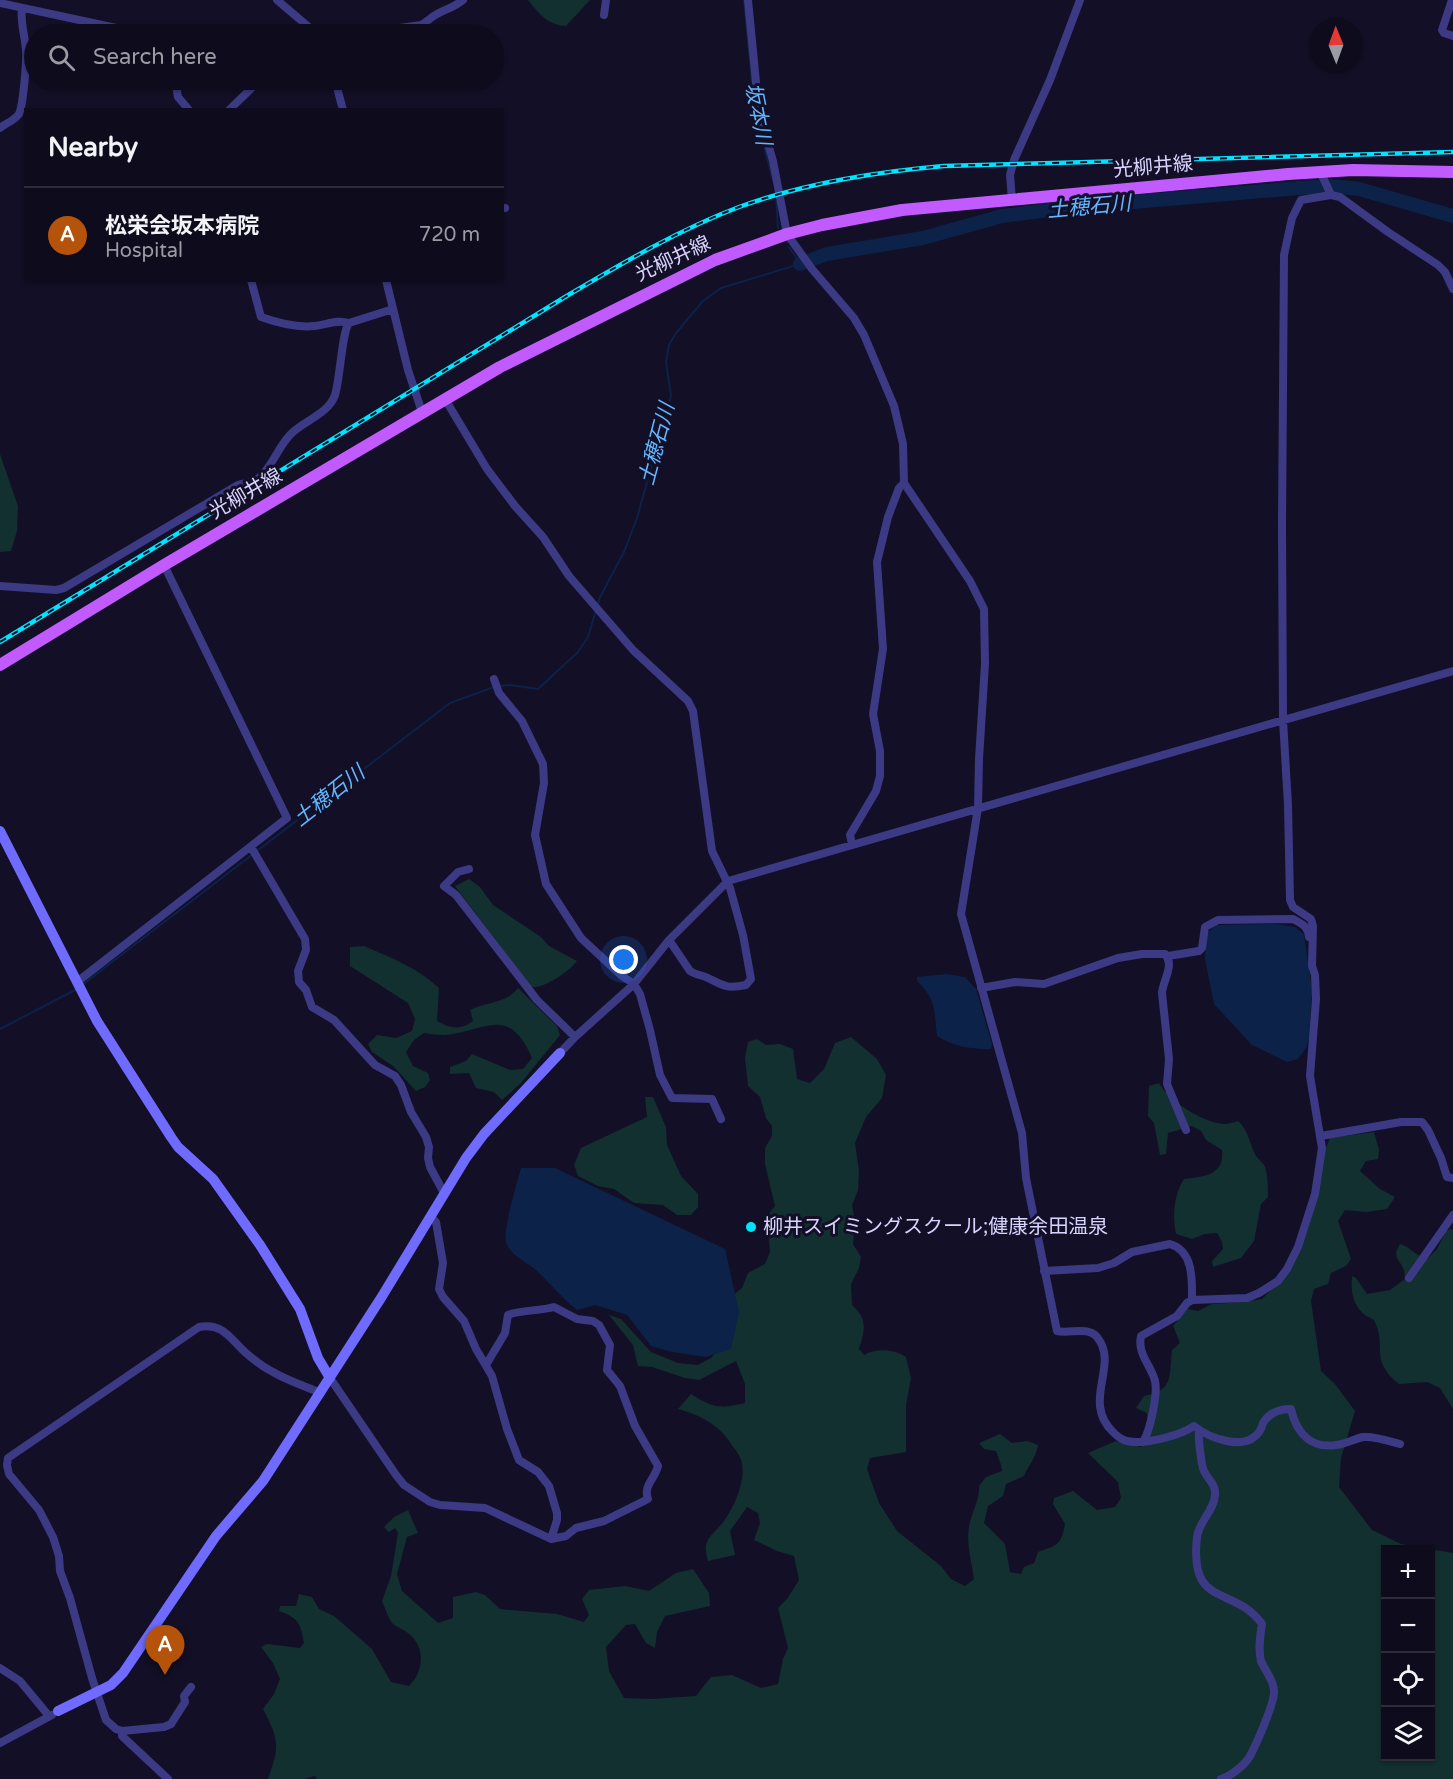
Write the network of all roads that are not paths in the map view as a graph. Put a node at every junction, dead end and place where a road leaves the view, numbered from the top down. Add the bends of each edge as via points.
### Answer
1 (277, 0) edge
2 (463, 0) edge
3 (606, 0) edge
4 (748, 0) edge
5 (1080, 0) edge
6 (1452, 0) edge
7 (0, 3) edge
8 (22, 8) junction
9 (604, 15) dead end
10 (103, 24) edge
11 (302, 24) edge
12 (422, 24) edge
13 (24, 33) edge
14 (1453, 36) edge
15 (24, 81) edge
16 (177, 90) edge
17 (250, 90) edge
18 (338, 90) edge
19 (187, 108) edge
20 (232, 108) edge
21 (342, 108) edge
22 (0, 128) edge
23 (1453, 172) edge
24 (1322, 174) junction
25 (1330, 193) junction
26 (1012, 200) junction
27 (787, 234) junction
28 (252, 282) edge
29 (386, 282) edge
30 (1453, 289) edge
31 (393, 309) junction
32 (349, 323) junction
33 (445, 399) junction
34 (422, 412) junction
35 (904, 483) junction
36 (164, 565) junction
37 (0, 586) edge
38 (0, 665) edge
39 (1453, 671) edge
40 (496, 683) dead end
41 (1283, 720) junction
42 (978, 808) junction
43 (0, 831) edge
44 (852, 844) junction
45 (253, 851) junction
46 (469, 869) dead end
47 (728, 881) junction
48 (669, 940) junction
49 (1313, 943) junction
50 (1168, 956) junction
51 (77, 982) junction
52 (634, 984) junction
53 (981, 988) junction
54 (575, 1037) junction
55 (560, 1053) joint
56 (721, 1119) dead end
57 (1186, 1131) dead end
58 (1321, 1136) junction
59 (1453, 1179) edge
60 (444, 1193) junction
61 (1453, 1215) edge
62 (431, 1216) junction
63 (1044, 1271) junction
64 (1409, 1278) dead end
65 (1192, 1300) junction
66 (486, 1365) junction
67 (330, 1378) junction
68 (321, 1393) junction
69 (1199, 1430) junction
70 (1143, 1442) junction
71 (1400, 1444) dead end
72 (550, 1539) junction
73 (0, 1668) edge
74 (191, 1686) dead end
75 (97, 1692) junction
76 (54, 1714) junction
77 (122, 1731) junction
78 (0, 1743) edge
79 (168, 1779) edge
80 (1221, 1779) edge

1 - 11 street
2 - 12 street
3 - 9 street
4 - 27 street via 759,113
5 - 26 street via 1014,160 1010,175
6 - 14 street via 1442,30
7 - 8 street
8 - 10 street
8 - 13 street
15 - 22 street via 20,113
16 - 19 street
17 - 20 street
18 - 21 street
23 - 24 main road, 光柳井線
24 - 25 street
24 - 26 main road, 光柳井線
25 - 30 street via 1340,196 1438,265
25 - 41 street via 1301,200 1292,218 1284,255
26 - 27 main road, 光柳井線 via 892,212
27 - 33 main road, 光柳井線 via 715,260 500,367
27 - 35 street via 864,334 894,406 903,444
28 - 32 street via 261,317 306,326
29 - 31 street
31 - 32 street
31 - 34 street
32 - 37 street via 345,327 333,400 292,432 260,477 238,485 64,588
33 - 34 main road, 光柳井線
33 - 47 street via 487,469 543,537 569,576 633,650 688,701 695,721 712,851
34 - 36 main road, 光柳井線
35 - 42 street via 970,581 984,609
35 - 44 street via 888,517 877,562 883,650 873,714 880,776 876,791 850,835
36 - 38 main road, 光柳井線
36 - 45 street via 287,818
39 - 41 street
40 - 52 street via 501,697 522,721 543,764 544,783 535,835 546,884 586,944
41 - 42 street
41 - 49 street via 1290,900 1293,907 1311,919
42 - 44 street
42 - 53 street via 961,914
43 - 51 street
44 - 47 street
45 - 51 street
45 - 60 street via 305,939 299,982 312,1007 334,1020 375,1065 395,1076 426,1137 430,1167
46 - 54 street via 458,872 444,886 456,895 537,1000
47 - 48 street
47 - 48 street via 751,980 736,987 720,986 694,974
48 - 52 street
49 - 50 street via 1304,924 1293,919 1218,920 1205,927 1199,951
49 - 58 street via 1316,999 1310,1076
50 - 53 street via 1160,952 1118,958 1044,984 1015,981
50 - 57 street via 1169,969 1162,993 1169,1059 1167,1084
51 - 67 street via 171,1137 213,1179 278,1273 300,1310
52 - 54 street
52 - 56 street via 666,1089 672,1098 712,1099
53 - 63 street via 1022,1133 1024,1167
54 - 55 street
55 - 60 street via 484,1134
58 - 59 street via 1422,1122 1447,1178
58 - 65 street via 1312,1204 1298,1247 1283,1275 1247,1298
60 - 62 street
61 - 64 street
62 - 66 street via 436,1222 443,1263 439,1288 464,1321
62 - 67 street
63 - 65 street via 1098,1268 1132,1252 1170,1244 1175,1245 1192,1270
63 - 70 street via 1057,1330 1090,1332 1102,1346 1105,1370 1099,1393 1103,1420 1120,1439
65 - 70 street via 1177,1316 1141,1336 1142,1355 1156,1384 1151,1424
66 - 72 street via 499,1393 519,1460 538,1472 549,1486 557,1521
66 - 72 street via 505,1333 508,1315 554,1307 577,1319 593,1321 610,1345 607,1370 620,1386 635,1425 658,1466 647,1486 648,1499 604,1521
67 - 68 street
67 - 72 street via 396,1475 420,1497 440,1504 485,1508
68 - 75 street via 263,1481 216,1536 137,1656 117,1679
68 - 75 street via 270,1371 244,1352 232,1336 207,1325 8,1458 9,1474 39,1510 53,1537
69 - 70 street via 1194,1426 1161,1440
69 - 71 street via 1229,1442 1250,1440 1273,1412 1291,1409 1294,1424 1312,1442 1336,1445 1366,1437
69 - 80 street via 1203,1469 1216,1493 1197,1536 1198,1573 1203,1584 1254,1612 1262,1624 1261,1659 1275,1692 1249,1758
73 - 76 street via 20,1681
74 - 77 street via 171,1724
75 - 76 street
75 - 77 street via 106,1720
76 - 78 street
77 - 79 street via 122,1736

